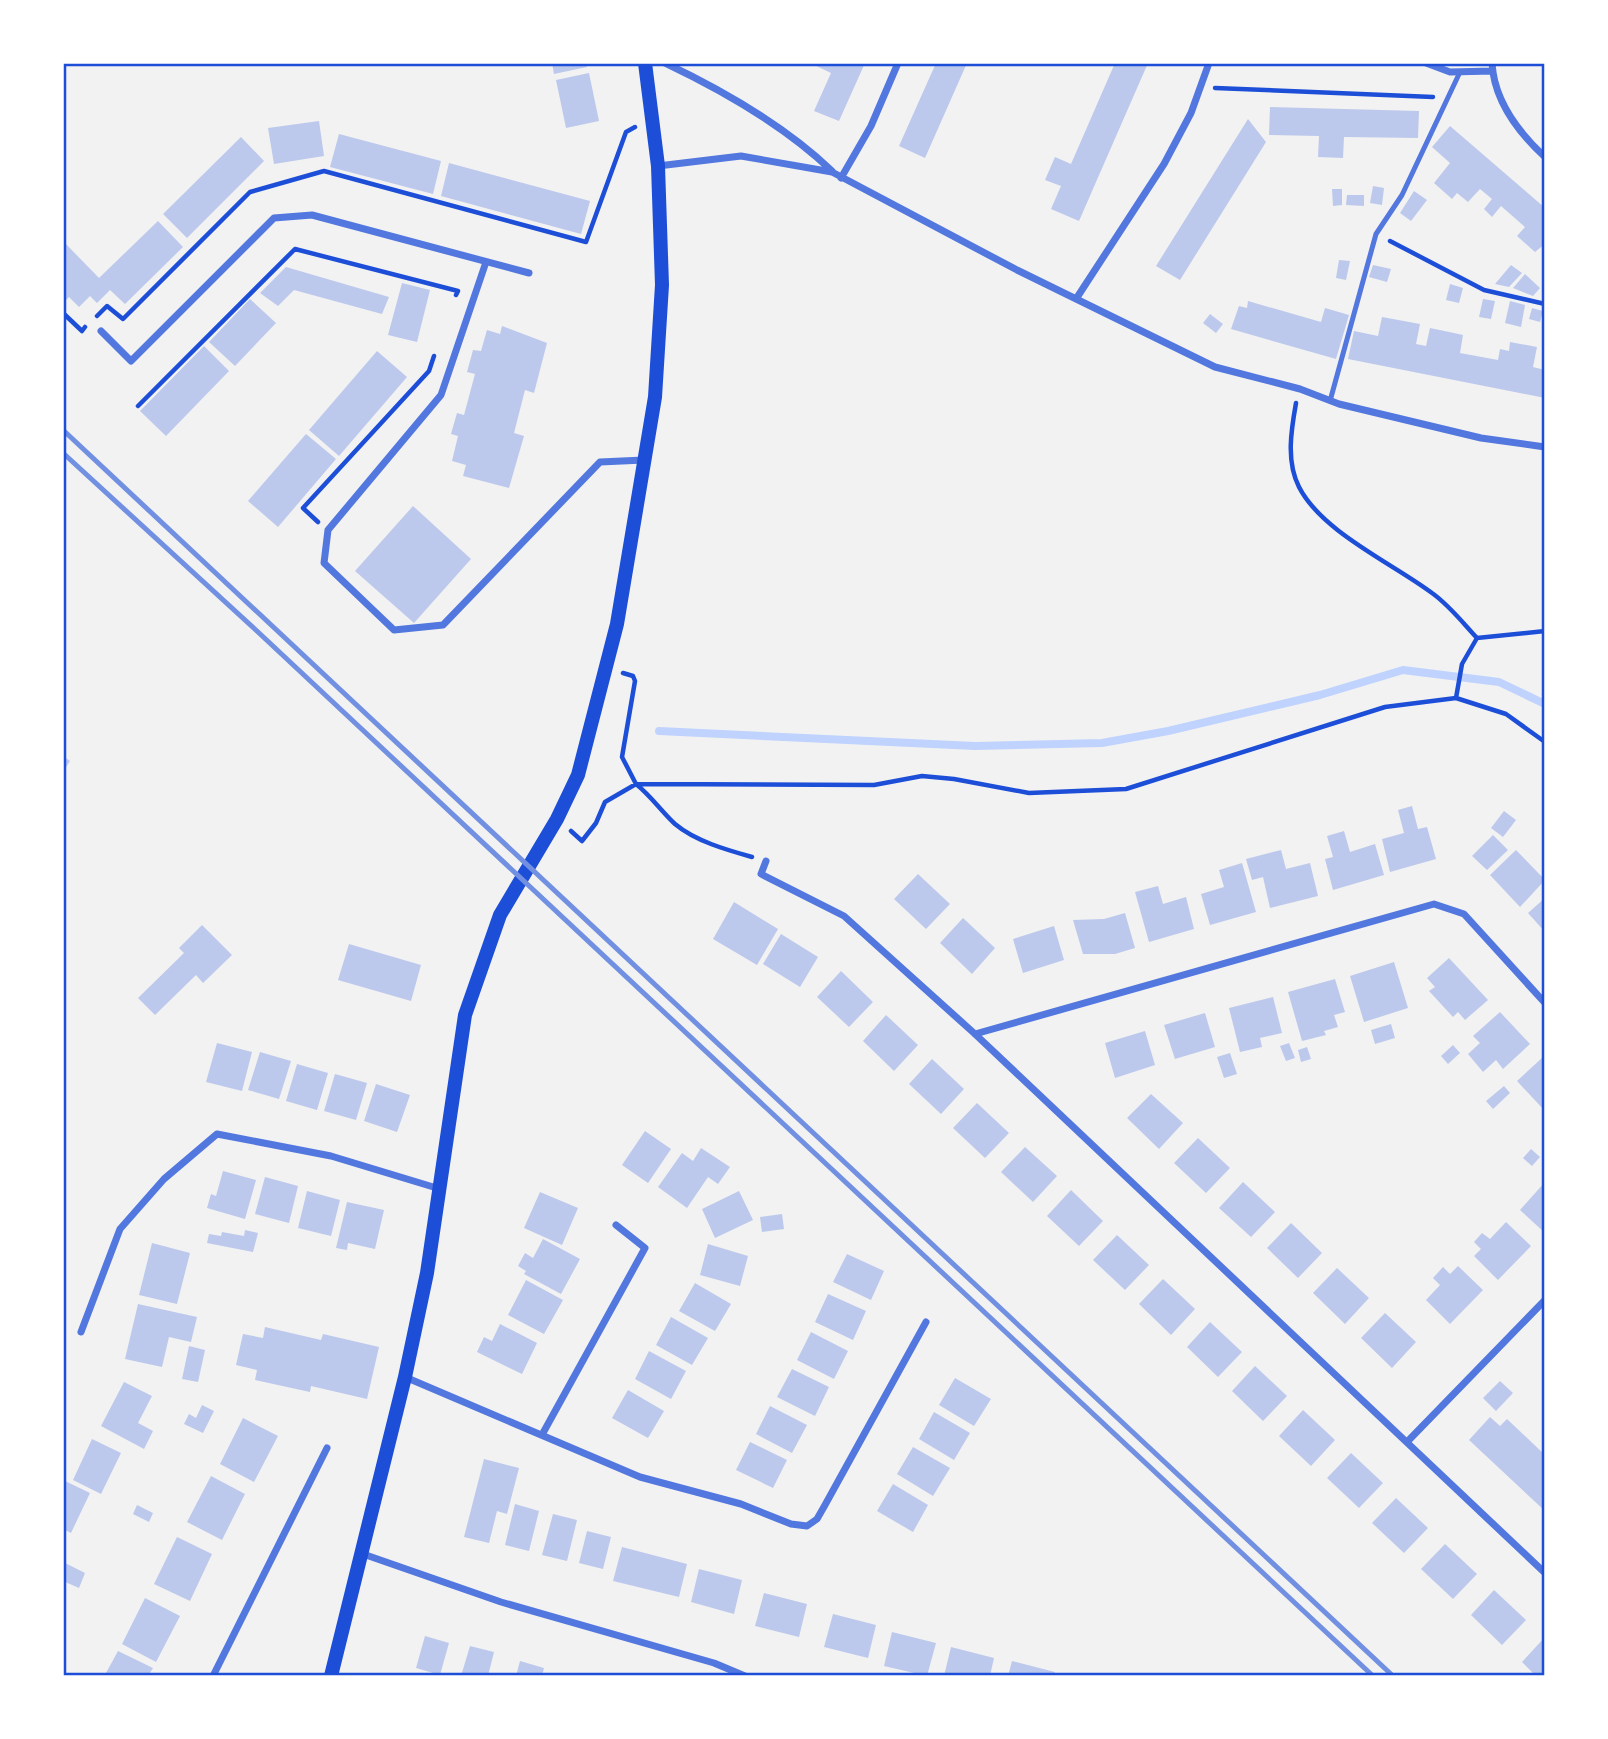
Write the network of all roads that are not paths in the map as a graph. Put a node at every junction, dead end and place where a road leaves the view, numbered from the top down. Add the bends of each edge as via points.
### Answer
1 (645, 63) edge
2 (665, 63) edge
3 (898, 63) edge
4 (1209, 63) edge
5 (1426, 63) edge
6 (1493, 67) edge
7 (1460, 72) junction
8 (1545, 157) edge
9 (658, 166) junction
10 (832, 172) junction
11 (841, 178) junction
12 (486, 262) junction
13 (529, 273) dead end
14 (1076, 299) junction
15 (101, 331) dead end
16 (1330, 401) junction
17 (1545, 447) edge
18 (645, 460) junction
19 (766, 861) road end
20 (1545, 1003) edge
21 (975, 1034) junction
22 (440, 1189) junction
23 (617, 1225) dead end
24 (1545, 1300) edge
25 (926, 1322) dead end
26 (81, 1332) dead end
27 (405, 1377) junction
28 (543, 1433) junction
29 (1407, 1443) junction
30 (327, 1448) dead end
31 (363, 1554) junction
32 (1545, 1573) edge
33 (213, 1676) edge
34 (331, 1676) edge
35 (745, 1676) edge

1 - 9 main road
2 - 10 street via 724,93 813,153
3 - 11 street
4 - 14 street via 1191,113 1164,164
5 - 7 street
6 - 7 street
6 - 8 street via 1501,99 1522,134
7 - 16 lane via 1402,195 1376,234
9 - 10 street via 741,156
9 - 18 main road via 662,285 655,397
10 - 11 street
11 - 14 street
12 - 13 street
12 - 15 street via 313,215 274,218 131,361
12 - 18 street via 441,395 328,530 324,563 394,630 443,625 600,461
14 - 16 street via 1215,367
16 - 17 street via 1480,438
18 - 22 main road via 617,624 578,775 558,819 500,915 465,1016
19 - 21 street via 761,874 844,916
20 - 21 street via 1464,914 1434,904
21 - 29 street
22 - 26 street via 331,1156 217,1134 164,1179 120,1229
22 - 27 main road
23 - 28 street via 645,1248
24 - 29 street
25 - 28 street via 817,1519 807,1526 640,1477
27 - 28 street
27 - 31 main road
29 - 32 street
30 - 33 street
31 - 34 main road
31 - 35 street via 501,1602

